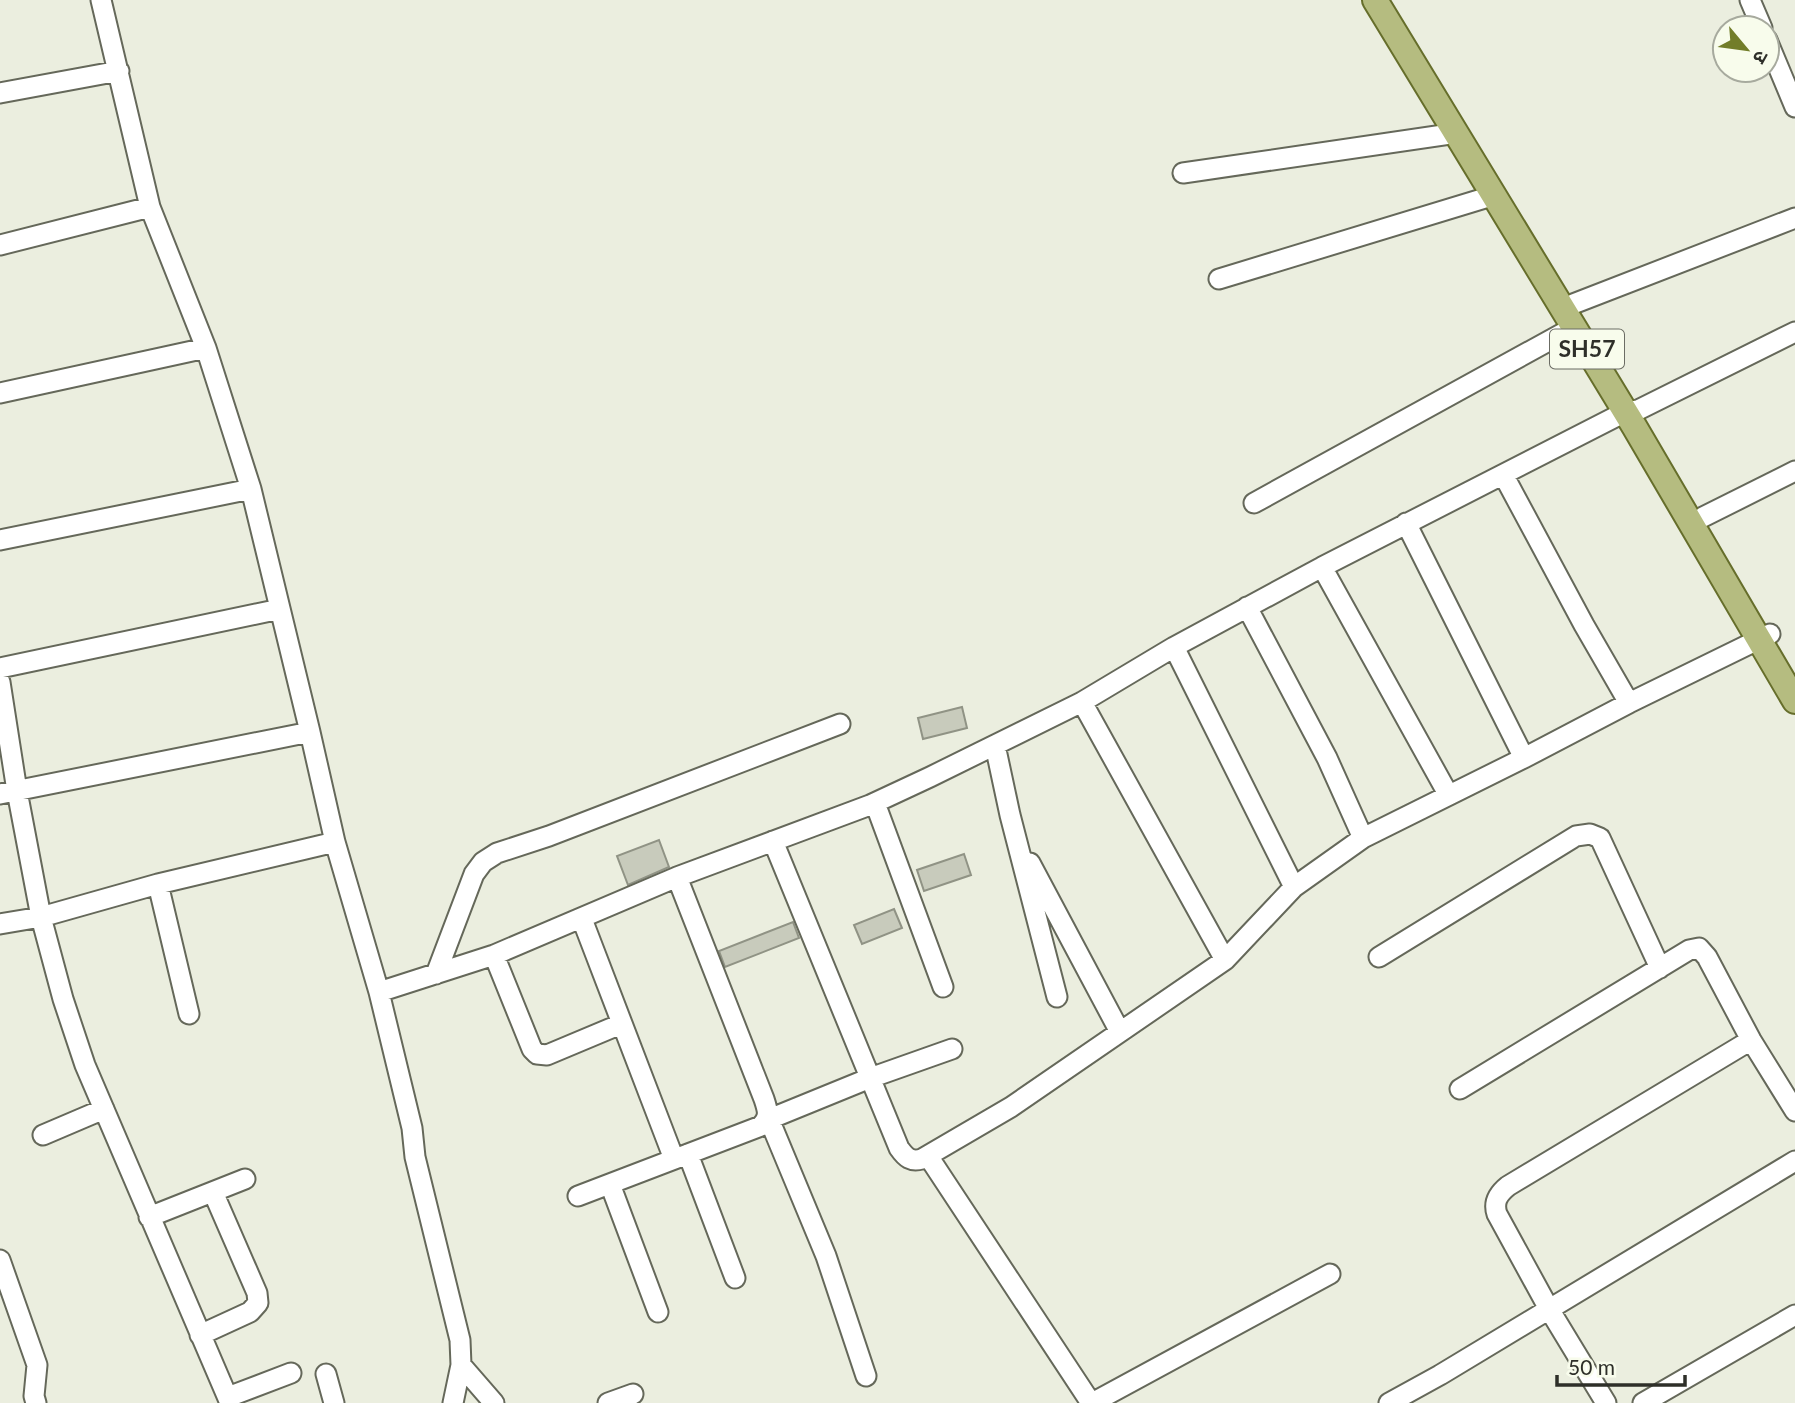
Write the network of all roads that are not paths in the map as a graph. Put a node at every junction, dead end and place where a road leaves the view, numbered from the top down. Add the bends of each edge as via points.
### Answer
1 (101, 0) edge
2 (1375, 0) edge
3 (1394, 0) edge
4 (119, 71) junction
5 (1781, 74) edge
6 (0, 93) edge
7 (1795, 107) edge
8 (1457, 133) junction
9 (1183, 173) dead end
10 (1495, 195) junction
11 (150, 207) junction
12 (1795, 218) edge
13 (0, 244) edge
14 (1219, 279) dead end
15 (1574, 315) junction
16 (1795, 331) edge
17 (206, 348) junction
18 (0, 393) edge
19 (1632, 411) junction
20 (1795, 471) edge
21 (1504, 476) junction
22 (251, 489) junction
23 (1254, 503) dead end
24 (1703, 517) junction
25 (1406, 523) junction
26 (0, 540) edge
27 (1322, 567) junction
28 (1247, 607) junction
29 (280, 609) junction
30 (1765, 637) junction
31 (1174, 647) junction
32 (0, 668) edge
33 (0, 682) edge
34 (1794, 693) edge
35 (1082, 702) junction
36 (1629, 703) junction
37 (840, 724) dead end
38 (310, 732) junction
39 (995, 745) junction
40 (1524, 758) junction
41 (9, 793) edge
42 (1448, 794) junction
43 (875, 803) junction
44 (1015, 834) junction
45 (1363, 838) junction
46 (774, 841) junction
47 (335, 842) junction
48 (677, 877) junction
49 (158, 884) junction
50 (1294, 887) junction
51 (41, 917) junction
52 (582, 919) junction
53 (0, 924) edge
54 (494, 955) junction
55 (1379, 957) dead end
56 (1225, 960) junction
57 (1660, 968) junction
58 (436, 974) junction
59 (943, 987) dead end
60 (379, 992) junction
61 (1056, 997) dead end
62 (189, 1014) dead end
63 (621, 1024) junction
64 (1120, 1032) junction
65 (1751, 1040) junction
66 (952, 1049) dead end
67 (870, 1078) junction
68 (1460, 1089) dead end
69 (104, 1109) junction
70 (1795, 1111) edge
71 (768, 1119) junction
72 (44, 1135) dead end
73 (928, 1156) junction
74 (681, 1157) junction
75 (1795, 1161) edge
76 (245, 1179) dead end
77 (610, 1184) junction
78 (213, 1192) junction
79 (578, 1196) dead end
80 (149, 1217) junction
81 (0, 1260) edge
82 (1330, 1274) dead end
83 (735, 1278) dead end
84 (1549, 1309) junction
85 (658, 1312) dead end
86 (1795, 1315) edge
87 (200, 1335) junction
88 (461, 1364) junction
89 (291, 1373) dead end
90 (326, 1374) dead end
91 (866, 1377) dead end
92 (633, 1394) dead end
93 (229, 1400) edge
94 (36, 1403) edge
95 (334, 1403) edge
96 (452, 1403) edge
97 (494, 1403) edge
98 (608, 1403) edge
99 (1091, 1403) edge
100 (1389, 1403) edge
101 (1606, 1403) edge
102 (1643, 1403) edge

1 - 4 street
2 - 8 main road, SH57
3 - 15 main road, SH57
4 - 6 street
4 - 11 street
5 - 7 street
8 - 9 street
8 - 10 main road, SH57
10 - 14 street
10 - 15 main road, SH57
11 - 13 street
11 - 17 street
12 - 15 street
15 - 19 main road, SH57
15 - 23 street
16 - 19 street
17 - 18 street
17 - 22 street
19 - 21 street
19 - 24 main road, SH57
19 - 30 main road, SH57
20 - 24 street
21 - 25 street
21 - 36 street
22 - 26 street
22 - 29 street
24 - 30 main road, SH57
25 - 27 street
25 - 40 street
27 - 28 street
27 - 42 street
28 - 31 street
28 - 45 street via 1327,758
29 - 32 street
29 - 38 street
30 - 34 main road, SH57
30 - 36 street
31 - 35 street
31 - 50 street
33 - 41 street
35 - 39 street
35 - 56 street
36 - 40 street
37 - 58 street via 482,862
38 - 41 street
38 - 47 street
39 - 43 street
39 - 44 street
40 - 42 street
41 - 51 street
42 - 45 street
43 - 46 street
43 - 59 street
44 - 61 street
44 - 64 street
45 - 50 street
46 - 48 street
46 - 67 street
47 - 49 street
47 - 60 street
48 - 52 street
48 - 71 street
49 - 51 street
49 - 62 street
50 - 56 street
51 - 53 street
51 - 69 street via 74,1032
52 - 54 street
52 - 63 street
54 - 58 street
54 - 63 street via 537,1054 547,1055
55 - 57 street via 1576,836 1590,834 1600,838
56 - 64 street
57 - 65 street via 1699,948
57 - 68 street
58 - 60 street
60 - 88 street via 460,1340
63 - 74 street
64 - 73 street via 1011,1107
65 - 70 street
65 - 84 street via 1499,1193 1497,1214
66 - 67 street
67 - 71 street
67 - 73 street via 903,1154 915,1161
69 - 72 street
69 - 80 street
71 - 74 street via 761,1126
71 - 91 street via 826,1256
73 - 99 street
74 - 77 street
74 - 83 street
75 - 84 street
76 - 78 street
77 - 79 street
77 - 85 street
78 - 80 street
78 - 87 street via 258,1303 250,1312
80 - 87 street
81 - 94 street via 37,1365
82 - 99 street
84 - 100 street
84 - 101 street
86 - 102 street
87 - 93 street
88 - 96 street
88 - 97 street
89 - 93 street
90 - 95 street
92 - 98 street

